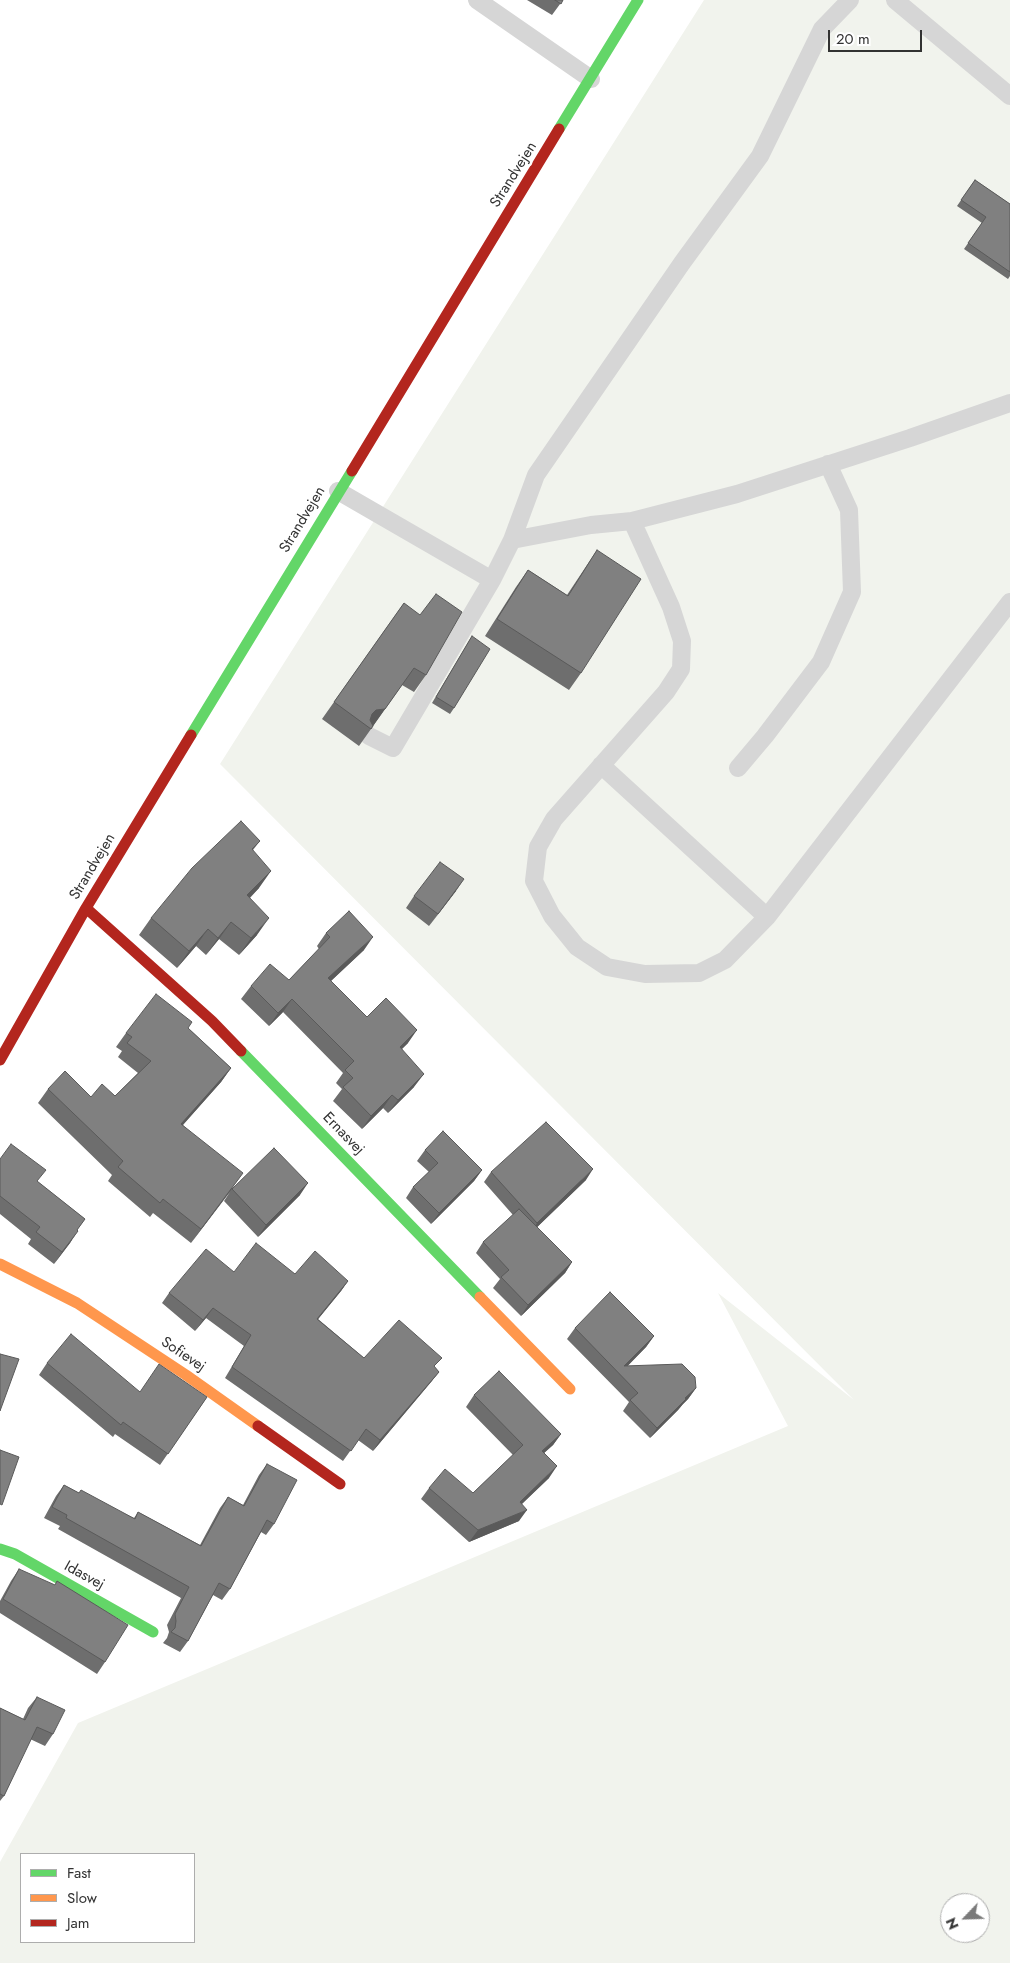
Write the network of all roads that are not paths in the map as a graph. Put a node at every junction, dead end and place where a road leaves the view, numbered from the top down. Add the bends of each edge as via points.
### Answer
1 (477, 0) edge
2 (638, 0) edge
3 (850, 0) edge
4 (895, 0) edge
5 (591, 79) junction
6 (1010, 96) edge
7 (1010, 403) edge
8 (828, 464) junction
9 (338, 491) junction
10 (632, 521) junction
11 (512, 540) junction
12 (492, 580) junction
13 (1010, 602) edge
14 (369, 736) edge
15 (601, 765) junction
16 (738, 768) dead end
17 (86, 908) junction
18 (766, 916) junction
19 (0, 1060) edge
20 (0, 1264) edge
21 (570, 1389) dead end
22 (340, 1484) dead end
23 (0, 1549) edge
24 (153, 1632) dead end

1 - 5 lane
2 - 5 street, Strandvejen
3 - 11 lane via 822,29 760,156 536,475
4 - 6 lane
5 - 9 street, Strandvejen
7 - 8 lane
8 - 10 lane via 737,494
8 - 16 lane via 849,510 852,592 821,662
9 - 12 lane
9 - 17 street, Strandvejen
10 - 11 lane
10 - 15 lane via 671,607 682,641 681,669 666,692
11 - 12 lane
12 - 14 lane via 393,748
13 - 18 lane
15 - 18 lane
15 - 18 lane via 554,819 538,847 534,882 552,916 577,947 607,966 645,974 699,973 725,960
17 - 19 street, Strandvejen
17 - 21 street, Ernasvej via 212,1021
20 - 22 street, Sofievej via 77,1303
23 - 24 street, Idasvej via 15,1554

